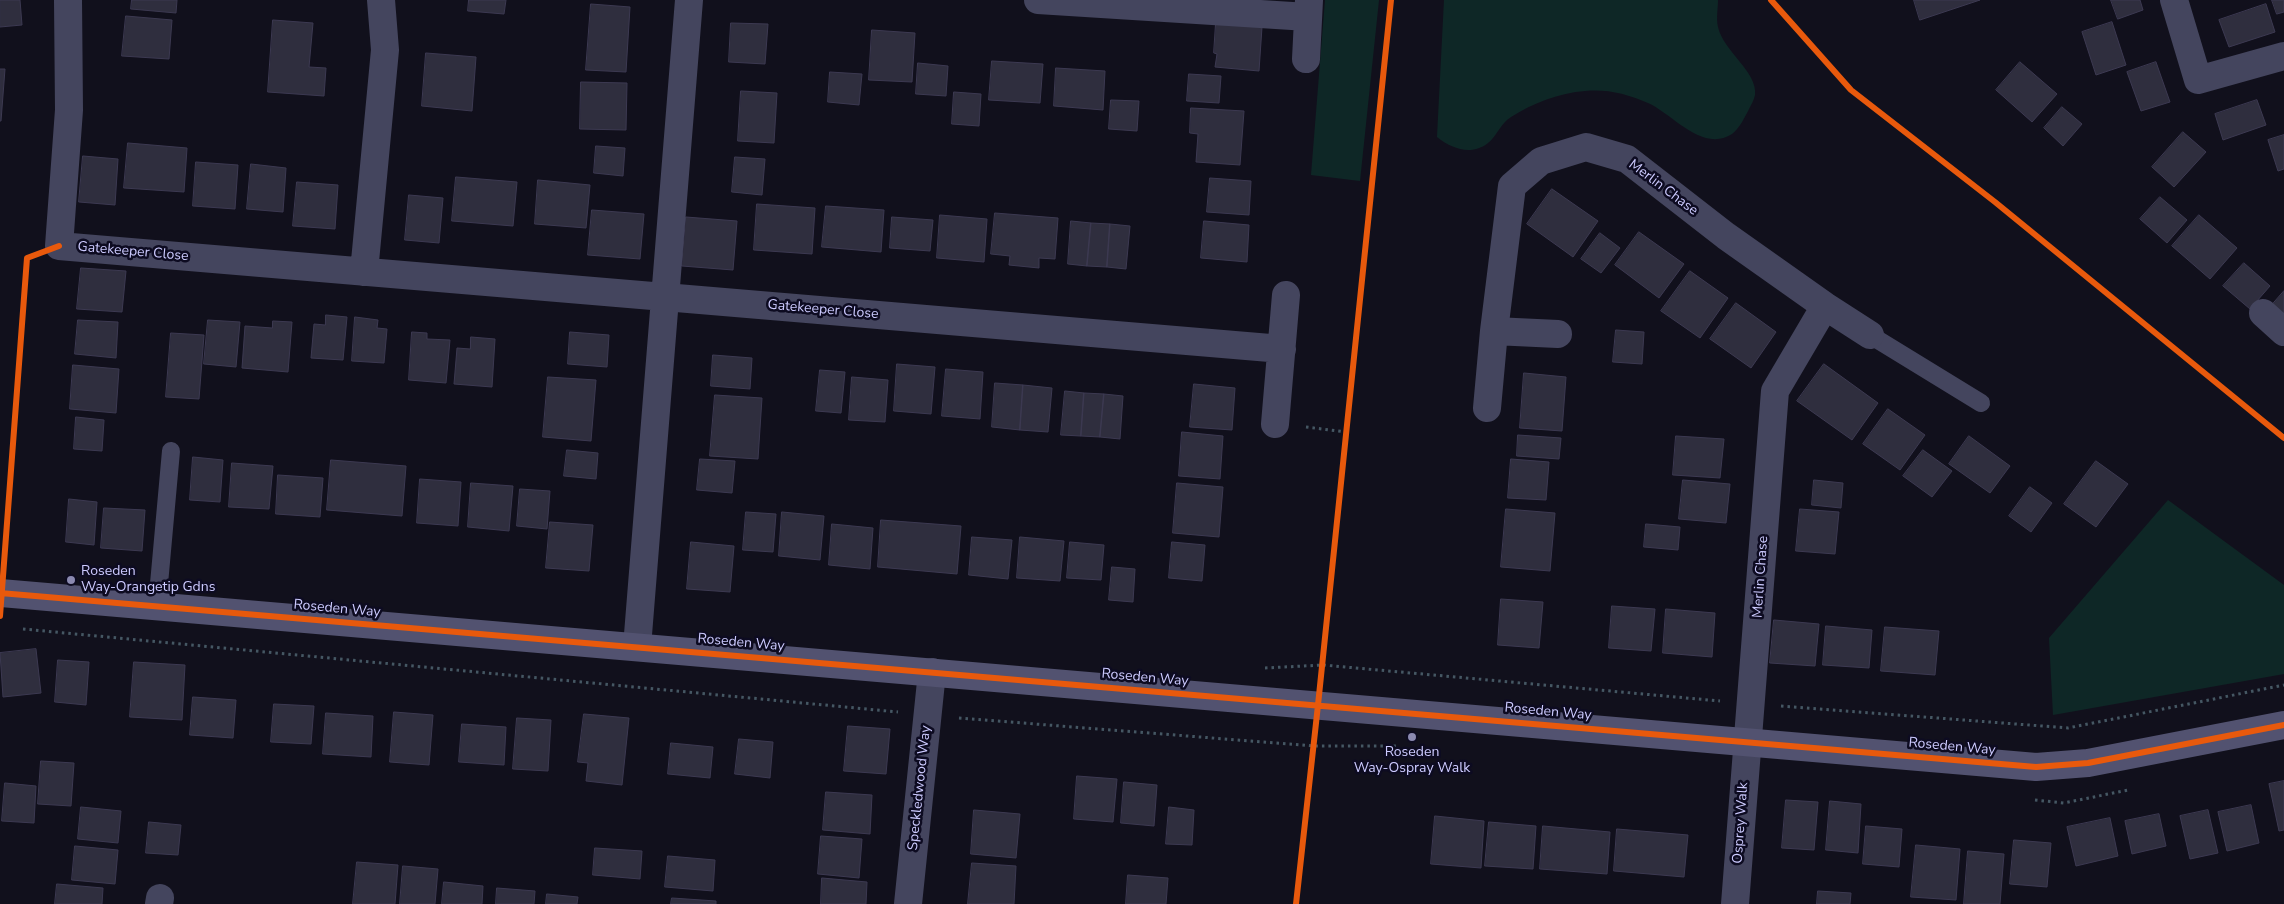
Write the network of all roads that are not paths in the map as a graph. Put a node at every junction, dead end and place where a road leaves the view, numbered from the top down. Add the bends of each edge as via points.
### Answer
1 (68, 0) edge
2 (381, 0) edge
3 (689, 0) edge
4 (1038, 0) edge
5 (2174, 0) edge
6 (1309, 8) edge
7 (2284, 56) edge
8 (1306, 59) dead end
9 (364, 272) junction
10 (1286, 295) dead end
11 (666, 297) junction
12 (1825, 306) junction
13 (2264, 313) dead end
14 (1494, 331) junction
15 (2284, 332) edge
16 (1558, 334) dead end
17 (1870, 335) joint
18 (1282, 349) junction
19 (1981, 403) dead end
20 (1487, 408) dead end
21 (1275, 424) road end
22 (171, 451) dead end
23 (0, 593) edge
24 (157, 606) junction
25 (637, 647) junction
26 (932, 672) junction
27 (2284, 725) edge
28 (1748, 742) junction
29 (908, 904) edge
30 (1735, 904) edge

1 - 9 street, Gatekeeper Close via 69,110 58,246
2 - 9 street via 384,50
3 - 11 street
4 - 6 street
5 - 7 street via 2198,80
6 - 8 street
9 - 11 street, Gatekeeper Close
10 - 18 street
11 - 18 street, Gatekeeper Close
11 - 25 street
12 - 14 street, Merlin Chase via 1726,236 1627,159 1586,147 1540,161 1512,186
12 - 17 street, Merlin Chase
12 - 28 street, Merlin Chase via 1775,391
13 - 15 street
14 - 16 street
14 - 20 street, Merlin Chase
17 - 19 lane
18 - 21 street
22 - 24 lane
23 - 24 street, Roseden Way
24 - 25 street, Roseden Way
25 - 26 street, Roseden Way
26 - 28 street, Roseden Way
26 - 29 street, Speckledwood Way
27 - 28 street, Roseden Way via 2088,763 2036,767
28 - 30 street, Osprey Walk

